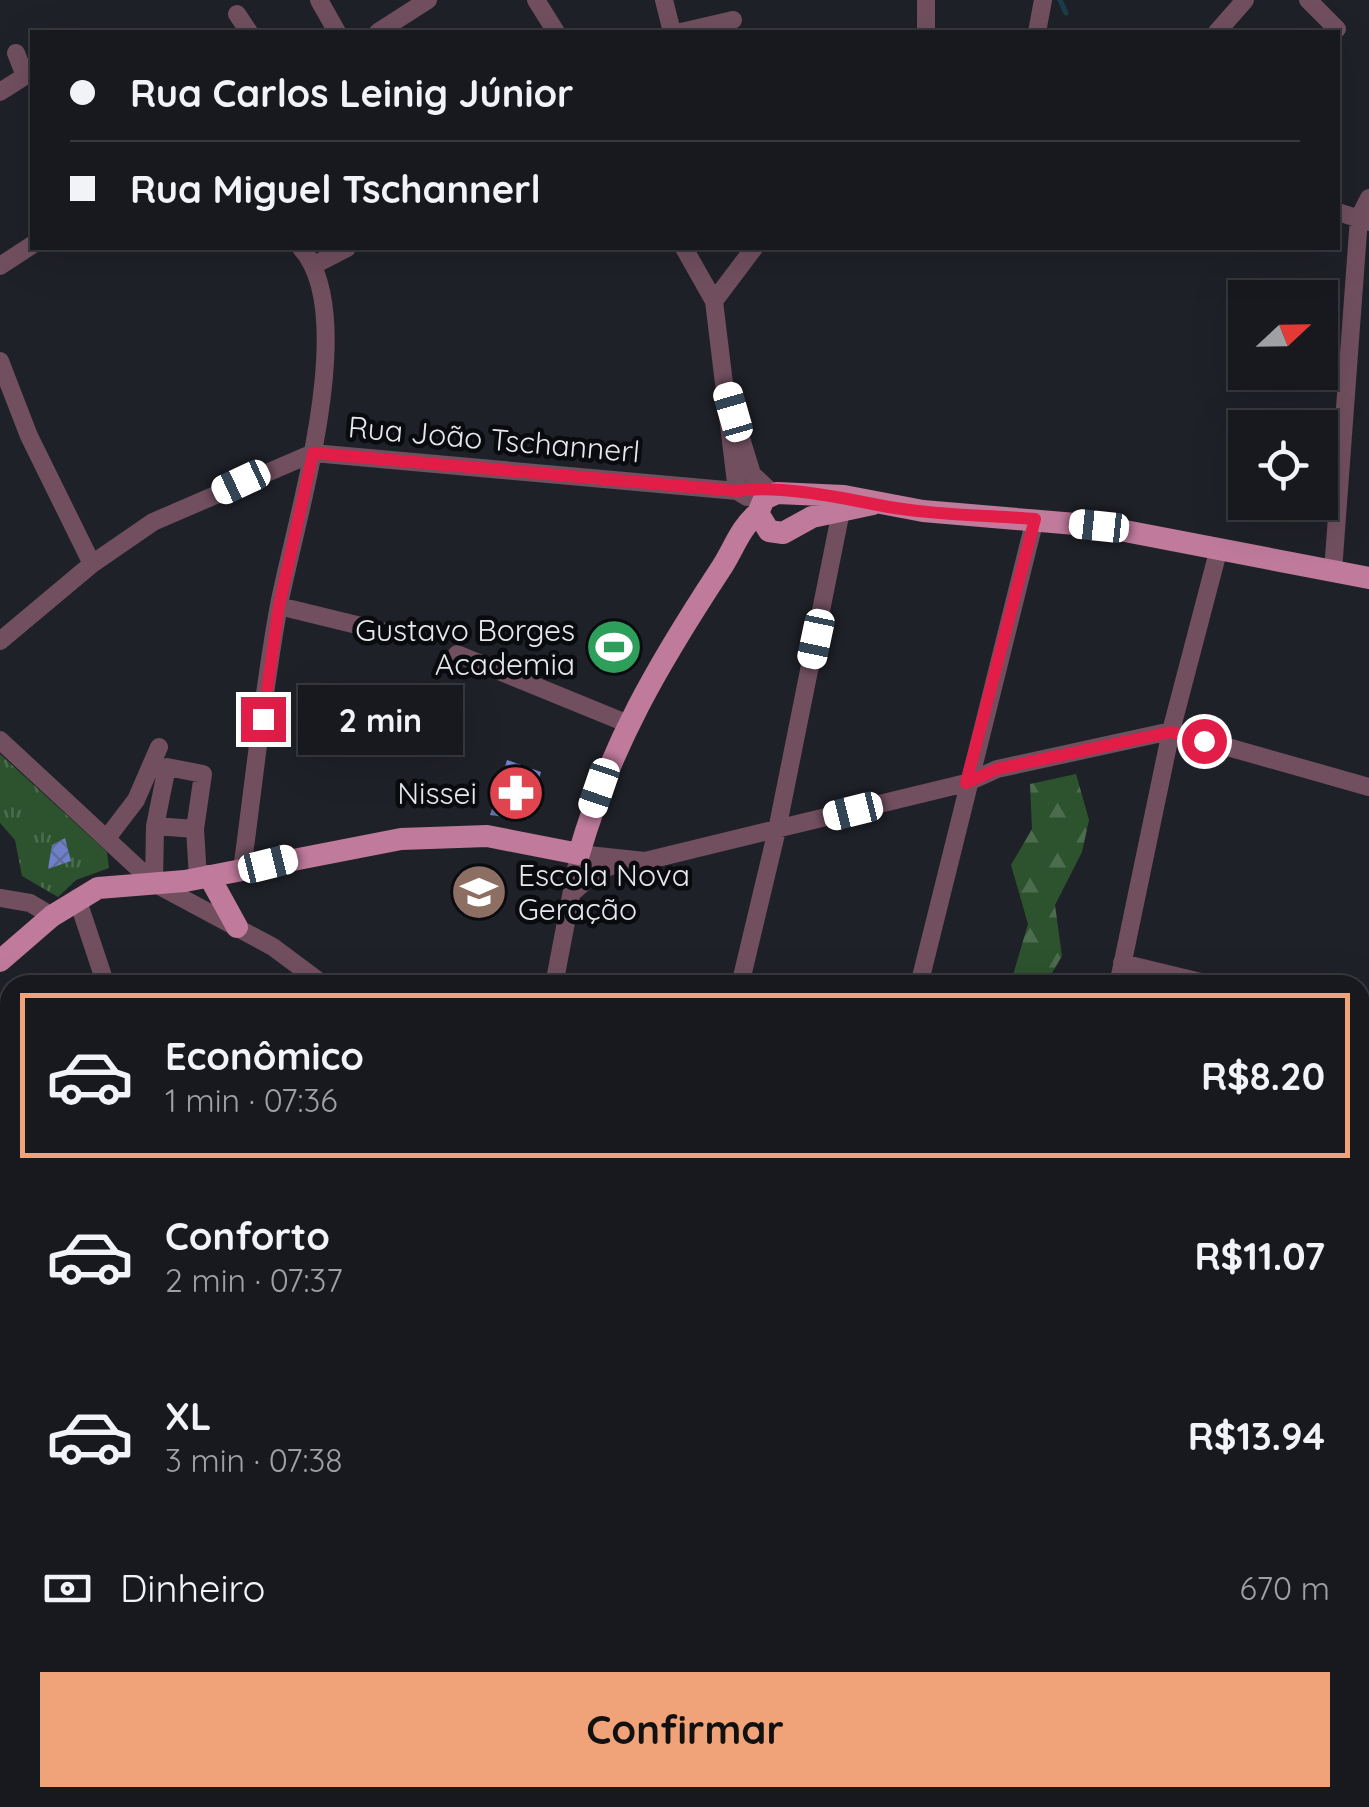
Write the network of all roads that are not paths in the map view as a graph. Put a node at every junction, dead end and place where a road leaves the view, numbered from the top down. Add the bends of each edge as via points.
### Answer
1 (319, 0) edge
2 (536, 0) edge
3 (664, 0) edge
4 (926, 0) edge
5 (1043, 0) edge
6 (1245, 0) edge
7 (1308, 0) edge
8 (416, 4) edge
9 (237, 14) dead end
10 (733, 20) dead end
11 (1336, 29) dead end
12 (247, 30) edge
13 (337, 30) edge
14 (381, 30) edge
15 (555, 30) edge
16 (672, 30) edge
17 (690, 30) edge
18 (926, 30) edge
19 (1037, 30) edge
20 (1219, 30) edge
21 (16, 53) dead end
22 (0, 92) edge
23 (1369, 198) edge
24 (1340, 213) edge
25 (1364, 220) edge
26 (30, 246) edge
27 (304, 250) edge
28 (343, 250) edge
29 (685, 250) edge
30 (752, 250) edge
31 (316, 264) junction
32 (0, 266) edge
33 (714, 301) junction
34 (0, 360) edge
35 (724, 378) junction
36 (313, 453) junction
37 (737, 491) junction
38 (768, 504) junction
39 (873, 504) junction
40 (841, 511) junction
41 (1035, 519) junction
42 (795, 524) junction
43 (1219, 548) junction
44 (92, 564) junction
45 (1333, 571) junction
46 (1369, 578) edge
47 (279, 606) junction
48 (398, 635) dead end
49 (0, 641) edge
50 (458, 654) dead end
51 (626, 724) junction
52 (1171, 732) junction
53 (0, 740) edge
54 (158, 747) dead end
55 (966, 783) junction
56 (1369, 788) edge
57 (156, 826) junction
58 (195, 829) junction
59 (777, 830) junction
60 (106, 838) junction
61 (579, 854) junction
62 (628, 861) junction
63 (242, 870) junction
64 (204, 877) junction
65 (154, 883) junction
66 (573, 892) junction
67 (0, 898) edge
68 (77, 898) junction
69 (52, 916) junction
70 (238, 927) junction
71 (0, 961) edge
72 (1122, 963) junction
73 (103, 975) edge
74 (309, 975) edge
75 (556, 975) edge
76 (742, 975) edge
77 (921, 975) edge
78 (1120, 975) edge
79 (1172, 975) edge

1 - 13 street
2 - 15 street
3 - 16 street
4 - 18 street
5 - 19 street
6 - 20 street
7 - 11 street
8 - 14 street
9 - 12 street
10 - 17 street
21 - 22 street via 25,76
23 - 25 street
24 - 25 street
25 - 45 street
26 - 32 street
27 - 31 street
28 - 31 street
29 - 33 street
30 - 33 street
31 - 36 street via 326,346
33 - 35 street
34 - 44 street via 28,436
35 - 37 street
35 - 38 street via 752,474
36 - 37 street, Rua João Tschannerl
36 - 44 street, Rua João Tschannerl via 154,522
36 - 47 street
37 - 38 street, Rua João Tschannerl
38 - 39 main road, Rua João Tschannerl via 844,496
38 - 42 main road, Rua João Tschannerl via 783,532
38 - 42 main road via 796,503
38 - 51 main road via 742,526
39 - 40 main road, Rua João Tschannerl
39 - 41 main road, Rua João Tschannerl
40 - 42 main road, Rua João Tschannerl
40 - 59 street
41 - 43 main road, Rua João Tschannerl
41 - 55 street
43 - 45 main road, Rua João Tschannerl
43 - 52 street
44 - 49 street, Rua João Tschannerl
45 - 46 main road, Rua João Tschannerl
47 - 48 street
47 - 63 street
50 - 51 street
51 - 61 main road
52 - 55 street via 997,769
52 - 56 street
52 - 72 street
53 - 60 street
54 - 60 street via 136,800
55 - 59 street
55 - 77 street
57 - 58 street
57 - 58 street via 167,767 203,774
57 - 65 street
58 - 64 street
59 - 62 street
59 - 76 street
60 - 65 street
61 - 62 street
61 - 63 main road via 454,836 353,846
61 - 66 street
62 - 66 street via 597,871
63 - 64 main road
64 - 65 main road
64 - 70 main road
65 - 68 main road via 98,888
65 - 70 street
66 - 75 street
67 - 69 street via 30,903
68 - 69 main road
68 - 73 street
69 - 71 main road
70 - 74 street
72 - 78 street
72 - 79 street

